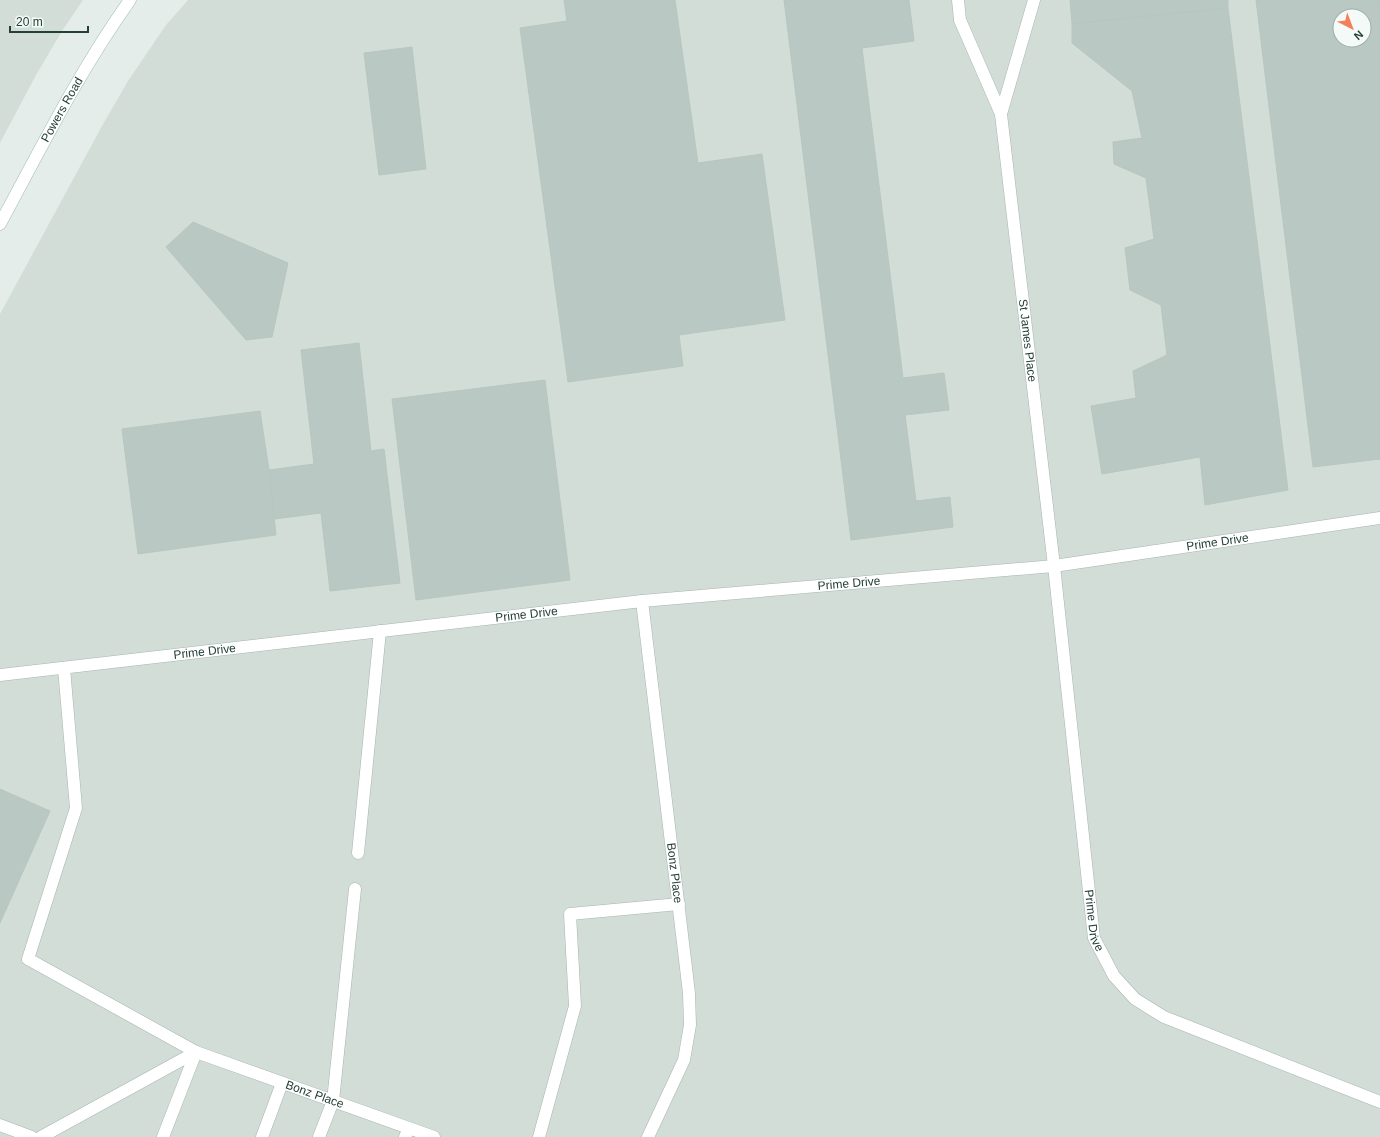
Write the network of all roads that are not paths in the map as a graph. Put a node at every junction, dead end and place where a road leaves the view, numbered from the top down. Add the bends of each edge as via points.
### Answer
1 (130, 0) edge
2 (958, 0) edge
3 (1034, 0) edge
4 (1001, 114) junction
5 (0, 224) edge
6 (1380, 518) edge
7 (1054, 566) junction
8 (642, 601) junction
9 (380, 631) junction
10 (64, 668) junction
11 (0, 675) edge
12 (358, 853) dead end
13 (355, 889) dead end
14 (679, 904) junction
15 (196, 1052) junction
16 (282, 1083) junction
17 (333, 1101) junction
18 (1380, 1102) edge
19 (0, 1124) edge
20 (407, 1133) edge
21 (32, 1137) edge
22 (41, 1137) edge
23 (163, 1137) edge
24 (262, 1137) edge
25 (319, 1137) edge
26 (434, 1137) edge
27 (539, 1137) edge
28 (648, 1137) edge

1 - 5 street, Powers Road via 107,32 72,91
2 - 4 street via 960,20
3 - 4 street
4 - 7 street, St James Place
6 - 7 street, Prime Drive
7 - 8 street, Prime Drive
7 - 18 street, Prime Drive via 1094,938 1114,976 1135,999 1164,1017
8 - 9 street, Prime Drive
8 - 14 street, Bonz Place
9 - 10 street, Prime Drive
9 - 12 street
10 - 11 street, Prime Drive
10 - 15 street, Bonz Place via 76,808 28,959
13 - 17 street
14 - 27 street via 570,914 575,1006
14 - 28 street, Bonz Place via 690,1025 684,1060
15 - 16 street, Bonz Place
15 - 22 street
15 - 23 street
16 - 17 street, Bonz Place
16 - 24 street
17 - 20 street, Bonz Place
17 - 25 street
19 - 21 street
20 - 26 street, Bonz Place

